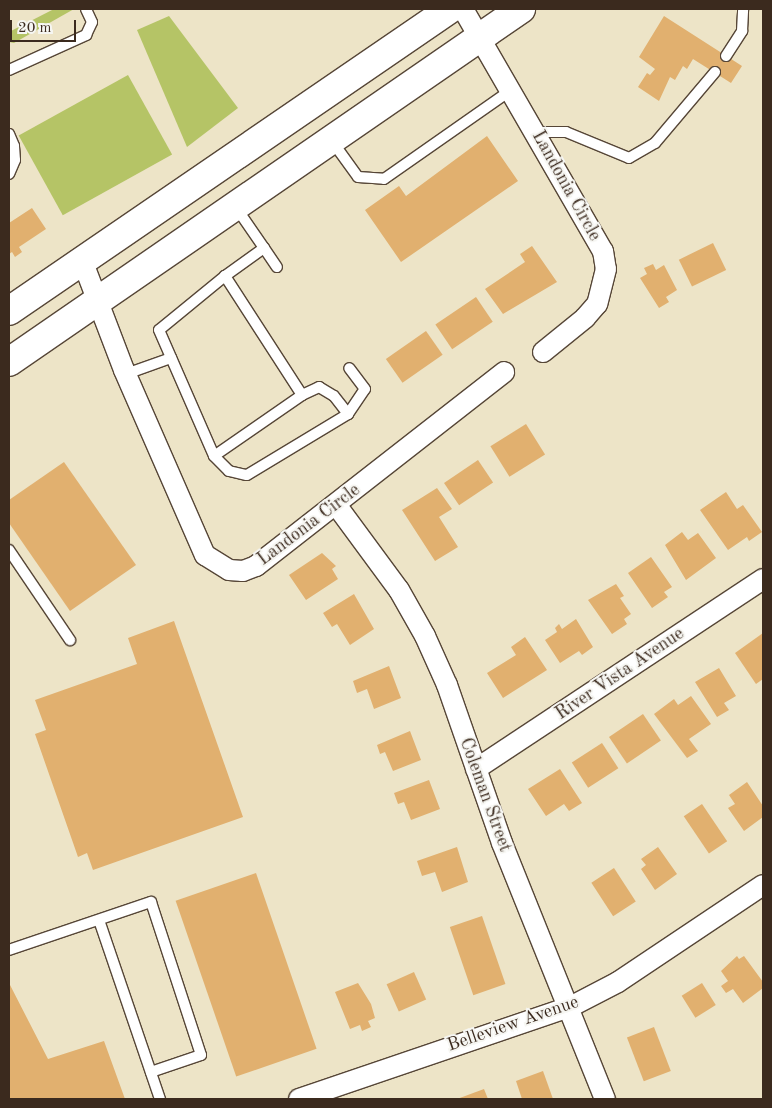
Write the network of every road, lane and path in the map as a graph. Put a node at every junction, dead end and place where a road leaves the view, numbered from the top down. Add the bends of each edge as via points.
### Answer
1 (86, 9) edge
2 (450, 9) edge
3 (464, 9) edge
4 (521, 9) edge
5 (744, 9) edge
6 (480, 38) junction
7 (726, 56) dead end
8 (9, 70) edge
9 (715, 72) dead end
10 (511, 90) junction
11 (536, 132) junction
12 (9, 134) edge
13 (331, 140) junction
14 (9, 174) edge
15 (235, 206) junction
16 (264, 248) junction
17 (82, 260) junction
18 (277, 267) dead end
19 (225, 276) junction
20 (98, 301) junction
21 (9, 311) edge
22 (543, 352) dead end
23 (171, 358) junction
24 (9, 362) edge
25 (349, 368) dead end
26 (504, 372) dead end
27 (126, 374) junction
28 (302, 395) junction
29 (348, 414) junction
30 (214, 456) junction
31 (337, 506) junction
32 (9, 550) edge
33 (763, 579) edge
34 (70, 640) dead end
35 (476, 769) junction
36 (763, 885) edge
37 (98, 920) junction
38 (9, 950) edge
39 (570, 1007) junction
40 (151, 1072) junction
41 (160, 1099) edge
42 (299, 1099) edge
43 (605, 1099) edge

1 - 8 lane via 92,22 86,35
2 - 17 highway
3 - 6 street, Landonia Circle
4 - 6 highway
5 - 7 lane via 742,31
6 - 10 street, Landonia Circle
6 - 13 highway
9 - 11 lane via 656,143 629,158 566,132
10 - 11 street, Landonia Circle
10 - 13 lane via 384,179 358,178
11 - 22 street, Landonia Circle via 603,251 606,269 604,287 597,304
12 - 14 lane via 15,160
13 - 15 highway
15 - 16 lane
15 - 20 highway
16 - 18 lane
16 - 19 lane
17 - 20 street, Landonia Circle
17 - 21 highway
19 - 23 lane via 159,330
19 - 28 lane
20 - 24 highway
20 - 27 street, Landonia Circle
23 - 27 lane
23 - 30 lane
25 - 29 lane via 365,390
26 - 31 street, Landonia Circle
27 - 31 street, Landonia Circle via 205,555 216,565 236,570 256,566
28 - 29 lane via 319,387 334,396
28 - 30 lane
29 - 30 lane via 247,475 229,471
31 - 35 street, Coleman Street via 399,590 425,636 447,685
32 - 34 lane
33 - 35 street, River Vista Avenue
35 - 39 street, Coleman Street via 502,843
36 - 39 street, Belleview Avenue via 618,982
37 - 38 lane
37 - 40 lane
37 - 40 lane via 151,902 201,1055
39 - 42 street, Belleview Avenue
39 - 43 street, Coleman Street
40 - 41 lane

